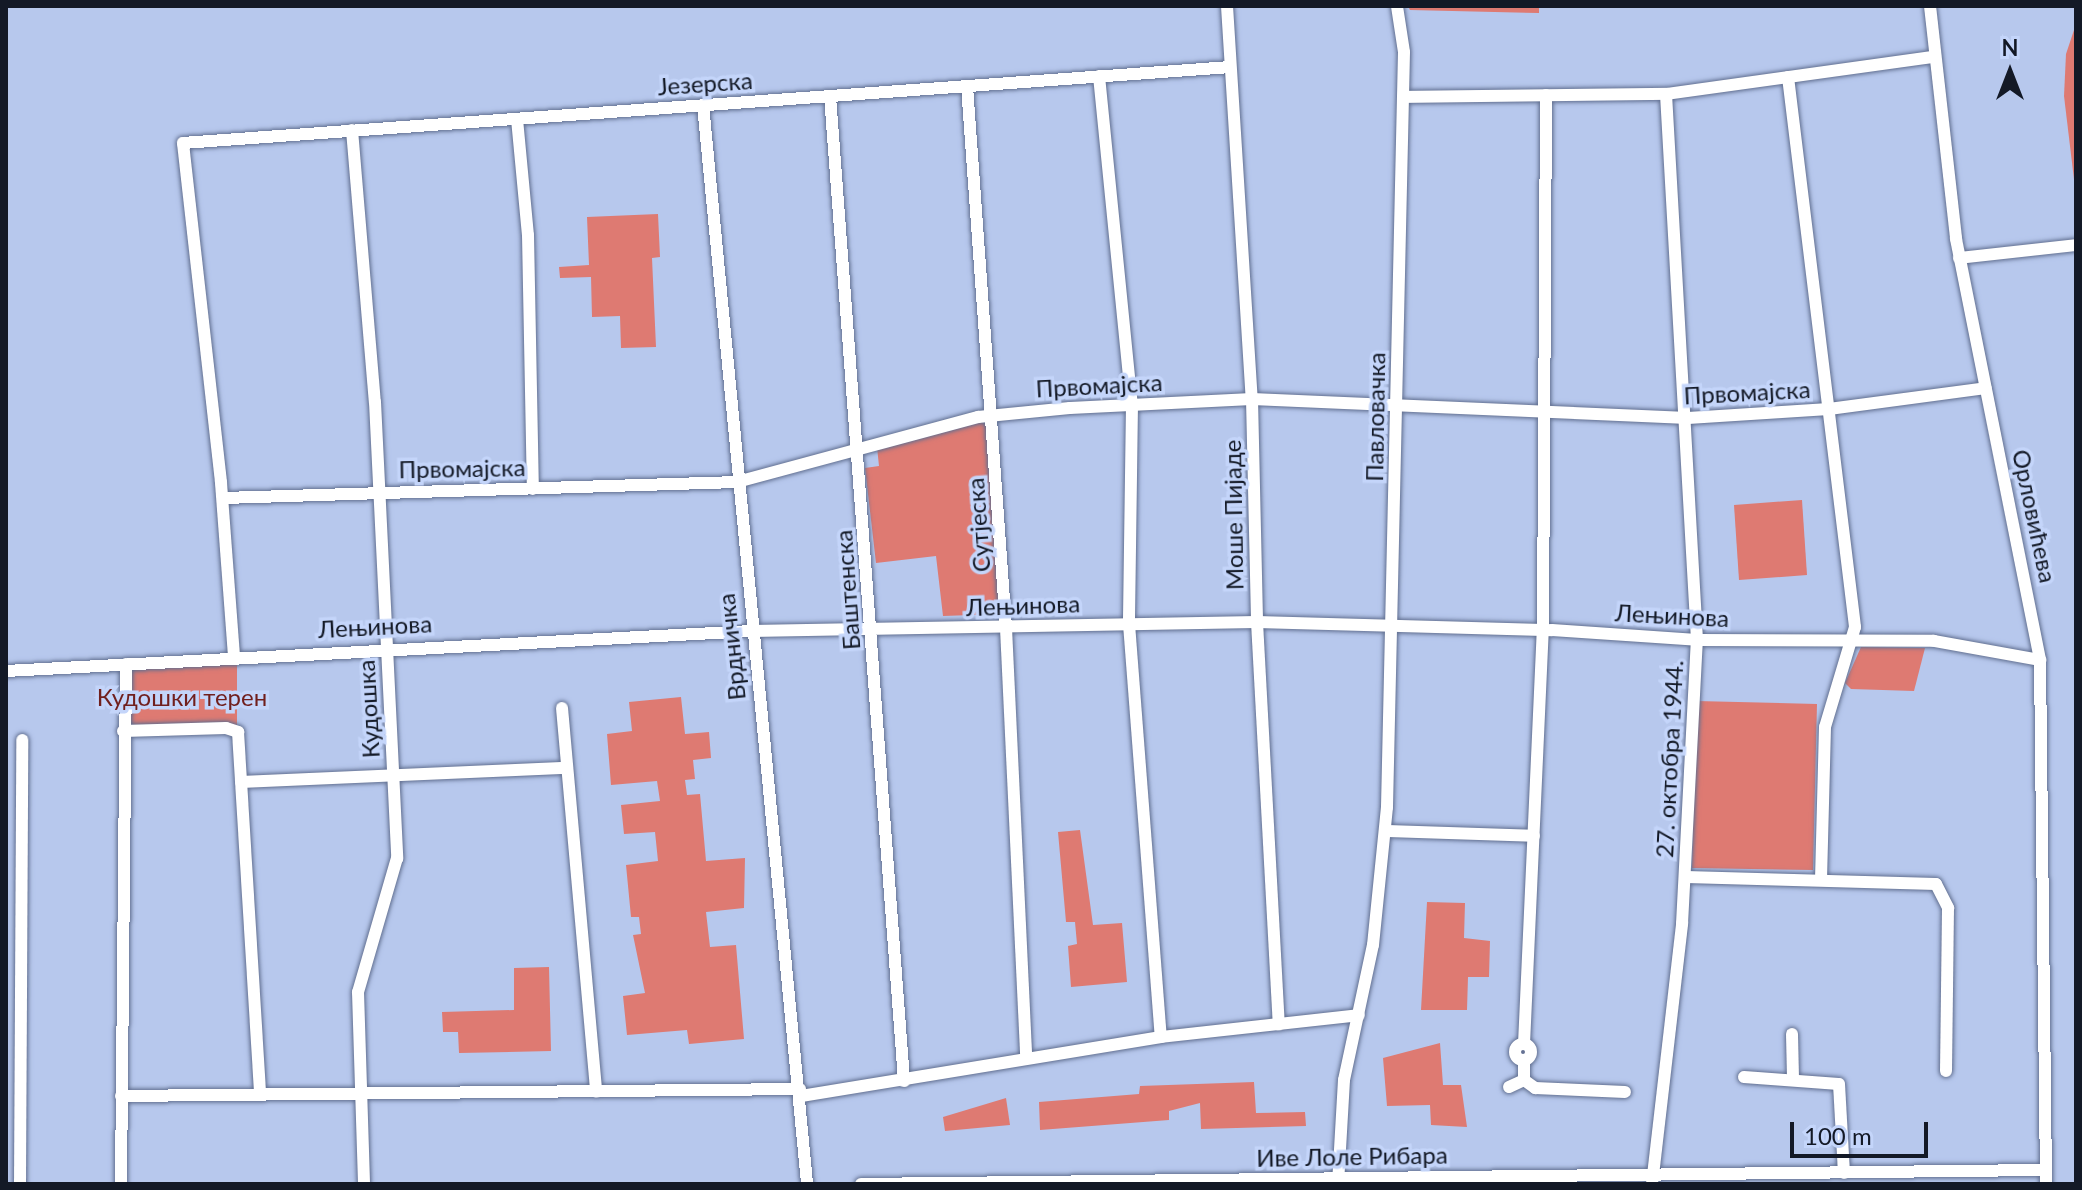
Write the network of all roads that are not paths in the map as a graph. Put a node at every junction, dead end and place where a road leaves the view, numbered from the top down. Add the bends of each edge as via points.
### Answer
1 (1227, 6) edge
2 (1397, 6) edge
3 (1930, 6) edge
4 (1933, 57) junction
5 (1230, 67) junction
6 (1099, 76) junction
7 (1788, 77) junction
8 (967, 86) junction
9 (1666, 94) junction
10 (1546, 95) junction
11 (830, 96) junction
12 (1403, 97) junction
13 (703, 105) junction
14 (517, 119) junction
15 (352, 130) junction
16 (2076, 245) edge
17 (1959, 258) junction
18 (1986, 388) junction
19 (1252, 399) junction
20 (1132, 404) junction
21 (1397, 408) junction
22 (1829, 409) junction
23 (1546, 413) junction
24 (993, 414) junction
25 (1688, 418) junction
26 (858, 448) junction
27 (737, 482) junction
28 (533, 489) junction
29 (380, 492) junction
30 (223, 498) junction
31 (1257, 622) junction
32 (1129, 624) junction
33 (1395, 624) junction
34 (1006, 628) junction
35 (872, 630) junction
36 (1543, 630) junction
37 (751, 631) junction
38 (1697, 640) junction
39 (1854, 641) junction
40 (387, 647) junction
41 (234, 656) junction
42 (2040, 660) junction
43 (126, 664) junction
44 (6, 671) edge
45 (562, 708) dead end
46 (123, 731) junction
47 (22, 740) dead end
48 (567, 768) junction
49 (394, 776) junction
50 (241, 782) junction
51 (1386, 831) junction
52 (1534, 836) junction
53 (1686, 877) junction
54 (1821, 879) junction
55 (1359, 1015) junction
56 (1279, 1024) junction
57 (1792, 1034) dead end
58 (1161, 1037) junction
59 (1026, 1058) junction
60 (1946, 1071) dead end
61 (1744, 1077) dead end
62 (1793, 1078) junction
63 (1524, 1080) junction
64 (904, 1081) junction
65 (1509, 1087) dead end
66 (596, 1091) junction
67 (1625, 1092) dead end
68 (801, 1093) junction
69 (260, 1094) junction
70 (364, 1094) junction
71 (121, 1096) junction
72 (2045, 1170) junction
73 (1844, 1173) junction
74 (1652, 1178) edge
75 (1339, 1181) edge
76 (20, 1184) edge
77 (121, 1184) edge
78 (364, 1184) edge
79 (807, 1184) edge
80 (861, 1184) edge
81 (2046, 1184) edge

1 - 5 street, Моше Пијаде
2 - 12 street, Павловачка via 1404,31
3 - 4 street, Орловићева
4 - 7 street
4 - 17 street, Орловићева
5 - 6 street, Језерска
5 - 19 street, Моше Пијаде
6 - 8 street, Језерска
6 - 20 street
7 - 9 street
7 - 22 street
8 - 11 street, Језерска
8 - 24 street, Сутјеска
9 - 10 street
9 - 25 street, 27. октобра 1944.
10 - 12 street
10 - 23 street
11 - 13 street, Језерска
11 - 26 street, Баштенска
12 - 21 street, Павловачка
13 - 14 street, Језерска
13 - 27 street, Врдничка
14 - 15 street, Језерска
14 - 28 street via 528,235
15 - 29 street, Кудошка
15 - 30 street, Језерска via 183,143
16 - 17 street
17 - 18 street, Орловићева
18 - 22 street, Првомајска
18 - 42 street, Орловићева
19 - 20 street, Првомајска
19 - 21 street, Првомајска
19 - 31 street, Моше Пијаде
20 - 24 street, Првомајска
20 - 32 street
21 - 23 street, Првомајска
21 - 33 street, Павловачка
22 - 25 street, Првомајска
22 - 39 street
23 - 25 street, Првомајска
23 - 36 street
24 - 26 street, Првомајска
24 - 34 street, Сутјеска
25 - 38 street, 27. октобра 1944.
26 - 27 street, Првомајска
26 - 35 street, Баштенска
27 - 28 street, Првомајска
27 - 37 street, Врдничка
28 - 29 street, Првомајска
29 - 30 street, Првомајска
29 - 40 street, Кудошка
30 - 41 street
31 - 32 street, Лењинова
31 - 33 street, Лењинова
31 - 56 street, Моше Пијаде
32 - 34 street, Лењинова
32 - 58 street
33 - 36 street, Лењинова
33 - 51 street, Павловачка
34 - 35 street, Лењинова
34 - 59 street, Сутјеска
35 - 37 street, Лењинова
35 - 64 street, Баштенска
36 - 38 street, Лењинова
36 - 52 street
37 - 40 street, Лењинова
37 - 68 street, Врдничка
38 - 39 street, Лењинова
38 - 53 street, 27. октобра 1944.
39 - 42 street, Лењинова via 1934,641
39 - 54 street via 1825,727
40 - 41 street, Лењинова
40 - 49 street, Кудошка
41 - 43 street, Лењинова
42 - 72 street, Орловићева
43 - 44 street, Лењинова
43 - 46 street
45 - 48 street
46 - 50 street via 238,732
46 - 71 street
47 - 76 street
48 - 49 street
48 - 66 street
49 - 50 street
49 - 70 street, Кудошка via 395,873 362,965 358,992
50 - 69 street
51 - 52 street
51 - 55 street, Павловачка
52 - 63 street via 1524,1044 1532,1052 1524,1061
53 - 54 street
53 - 74 street, 27. октобра 1944.
54 - 60 street via 1925,880 1947,897
55 - 56 street
55 - 75 street, Павловачка via 1344,1080
56 - 58 street
57 - 62 street
58 - 59 street
59 - 64 street
61 - 62 street
62 - 73 street via 1839,1084
63 - 65 street
63 - 67 street via 1535,1088
64 - 68 street
66 - 68 street
66 - 70 street
68 - 79 street, Врдничка
69 - 70 street
69 - 71 street
70 - 78 street, Кудошка
71 - 77 street
72 - 73 street, Иве Лоле Рибара
72 - 81 street, Орловићева
73 - 74 street, Иве Лоле Рибара
74 - 75 street, Иве Лоле Рибара
75 - 80 street, Иве Лоле Рибара

